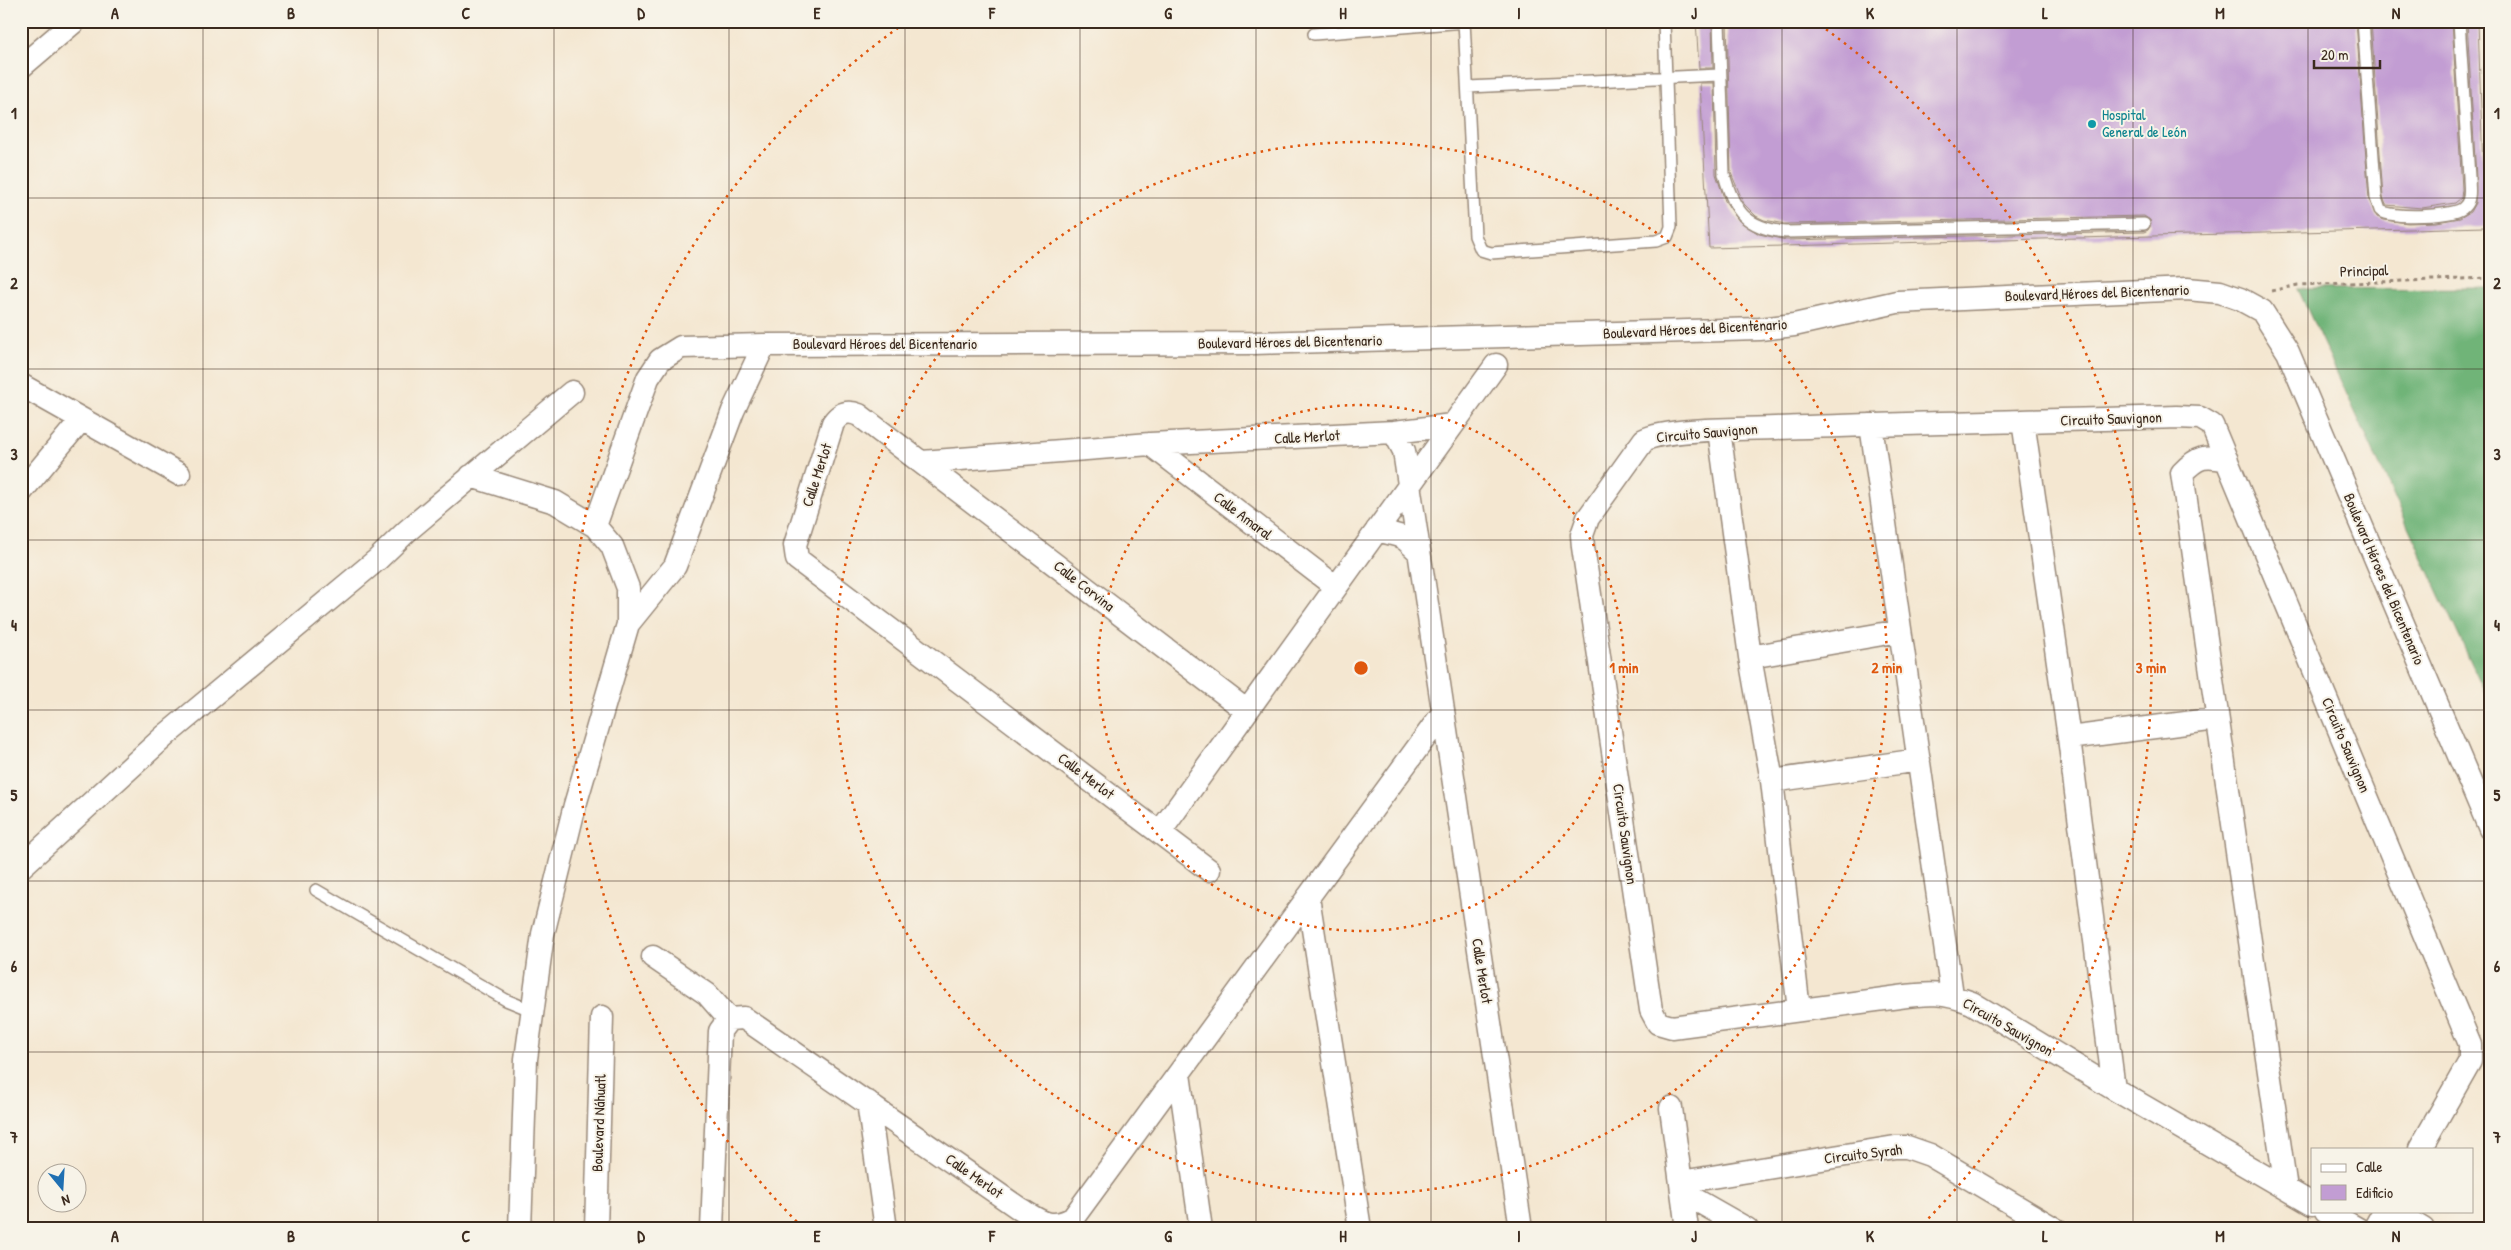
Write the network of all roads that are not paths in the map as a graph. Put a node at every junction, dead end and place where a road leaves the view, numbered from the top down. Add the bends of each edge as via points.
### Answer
1 (75, 21) edge
2 (1664, 21) edge
3 (1718, 21) edge
4 (2363, 21) edge
5 (2459, 21) edge
6 (1464, 22) edge
7 (1314, 34) dead end
8 (21, 67) edge
9 (1719, 75) junction
10 (1666, 79) junction
11 (1468, 88) junction
12 (2144, 224) dead end
13 (764, 345) junction
14 (1496, 365) dead end
15 (21, 385) edge
16 (572, 392) dead end
17 (844, 412) joint
18 (81, 420) junction
19 (2024, 421) junction
20 (1871, 424) junction
21 (1452, 425) junction
22 (1719, 430) junction
23 (1394, 432) junction
24 (1150, 444) junction
25 (2227, 460) junction
26 (922, 462) junction
27 (179, 474) dead end
28 (471, 476) junction
29 (1409, 485) junction
30 (21, 492) edge
31 (595, 526) junction
32 (1377, 530) junction
33 (1419, 552) junction
34 (1336, 587) junction
35 (628, 624) junction
36 (1900, 630) junction
37 (1750, 657) junction
38 (1246, 711) junction
39 (1443, 713) junction
40 (2216, 719) junction
41 (2069, 738) junction
42 (1414, 752) junction
43 (1919, 760) junction
44 (1452, 771) junction
45 (1772, 781) junction
46 (2490, 829) edge
47 (1160, 832) junction
48 (21, 867) edge
49 (1209, 870) dead end
50 (316, 890) dead end
51 (1308, 898) junction
52 (653, 958) dead end
53 (1952, 995) junction
54 (1799, 1010) junction
55 (533, 1011) junction
56 (602, 1017) dead end
57 (729, 1019) junction
58 (1179, 1074) junction
59 (2114, 1090) junction
60 (868, 1102) junction
61 (1671, 1108) dead end
62 (2421, 1148) edge
63 (1681, 1187) junction
64 (2286, 1189) junction
65 (2311, 1203) edge
66 (2328, 1212) edge
67 (2383, 1212) edge
68 (2395, 1212) edge
69 (1054, 1227) edge
70 (520, 1229) edge
71 (596, 1229) edge
72 (712, 1229) edge
73 (886, 1229) edge
74 (1202, 1229) edge
75 (1360, 1229) edge
76 (1520, 1229) edge
77 (1687, 1229) edge
78 (1747, 1229) edge
79 (2055, 1229) edge
80 (2358, 1229) edge
81 (2374, 1229) edge
82 (2423, 1229) edge

1 - 8 street
2 - 10 lane
3 - 9 lane
4 - 5 lane via 2376,198 2380,210 2393,215 2451,214 2459,212 2468,202
6 - 7 lane
6 - 11 lane
9 - 10 lane
9 - 12 lane via 1722,156 1729,193 1744,217 1767,230
10 - 11 lane
10 - 11 lane via 1671,227 1662,240 1485,253 1477,247 1475,236
13 - 31 street, Boulevard Héroes del Bicentenario via 681,347 660,360 648,378
13 - 35 street via 733,411 675,566
13 - 46 street, Boulevard Héroes del Bicentenario via 1254,343 1760,329 1794,325 1897,302 1929,299 2187,289 2220,292 2262,310 2288,352
14 - 21 street
15 - 18 street
16 - 28 street
17 - 26 street, Calle Corvina via 859,415
17 - 47 street, Calle Merlot via 833,423 795,545 797,560
18 - 27 street
18 - 30 street
19 - 20 street, Circuito Sauvignon
19 - 25 street, Circuito Sauvignon via 2200,418 2212,425
19 - 41 street
20 - 22 street, Circuito Sauvignon
20 - 36 street
21 - 23 street, Calle Merlot
21 - 29 street
22 - 37 street
22 - 54 street, Circuito Sauvignon via 1657,435 1644,440 1588,518 1582,535 1583,547 1653,1017 1658,1023 1672,1027
23 - 24 street, Calle Merlot
23 - 29 street via 1404,451
24 - 26 street, Calle Merlot
24 - 34 street, Calle Amaral
25 - 40 street via 2208,456 2194,461 2182,472
25 - 62 street, Circuito Sauvignon via 2470,1044 2470,1061
26 - 38 street, Calle Corvina
28 - 31 street via 555,502
28 - 48 street via 378,559 166,735
29 - 32 street
29 - 33 street, Calle Merlot
31 - 35 street via 612,546 628,588
32 - 33 street via 1403,537
32 - 34 street
33 - 39 street, Calle Merlot
34 - 38 street
35 - 55 street via 554,884 542,934
36 - 37 street
36 - 43 street
37 - 45 street
38 - 47 street
39 - 42 street, Calle Merlot
39 - 44 street, Calle Merlot
40 - 41 street
40 - 64 street
41 - 59 street
42 - 44 street via 1441,760
42 - 51 street, Calle Merlot
43 - 45 street
43 - 53 street
44 - 76 street, Calle Merlot
45 - 54 street
47 - 49 street, Calle Merlot
50 - 55 lane via 506,1000
51 - 58 street, Calle Merlot
51 - 75 street
52 - 57 street via 707,994
53 - 54 street, Circuito Sauvignon via 1932,993
53 - 59 street, Circuito Sauvignon via 1972,1003
55 - 70 street via 526,1059
56 - 71 street, Boulevard Náhuatl
57 - 60 street, Calle Merlot via 744,1018
57 - 72 street via 720,1031
58 - 69 street, Calle Merlot via 1074,1218
58 - 74 street
59 - 64 street, Circuito Sauvignon
60 - 69 street, Calle Merlot via 1020,1208
60 - 73 street
61 - 63 street
63 - 77 street
63 - 78 street
63 - 79 street, Circuito Syrah via 1908,1147 1930,1154
64 - 65 street, Circuito Sauvignon
66 - 80 street
67 - 81 street
68 - 82 street

